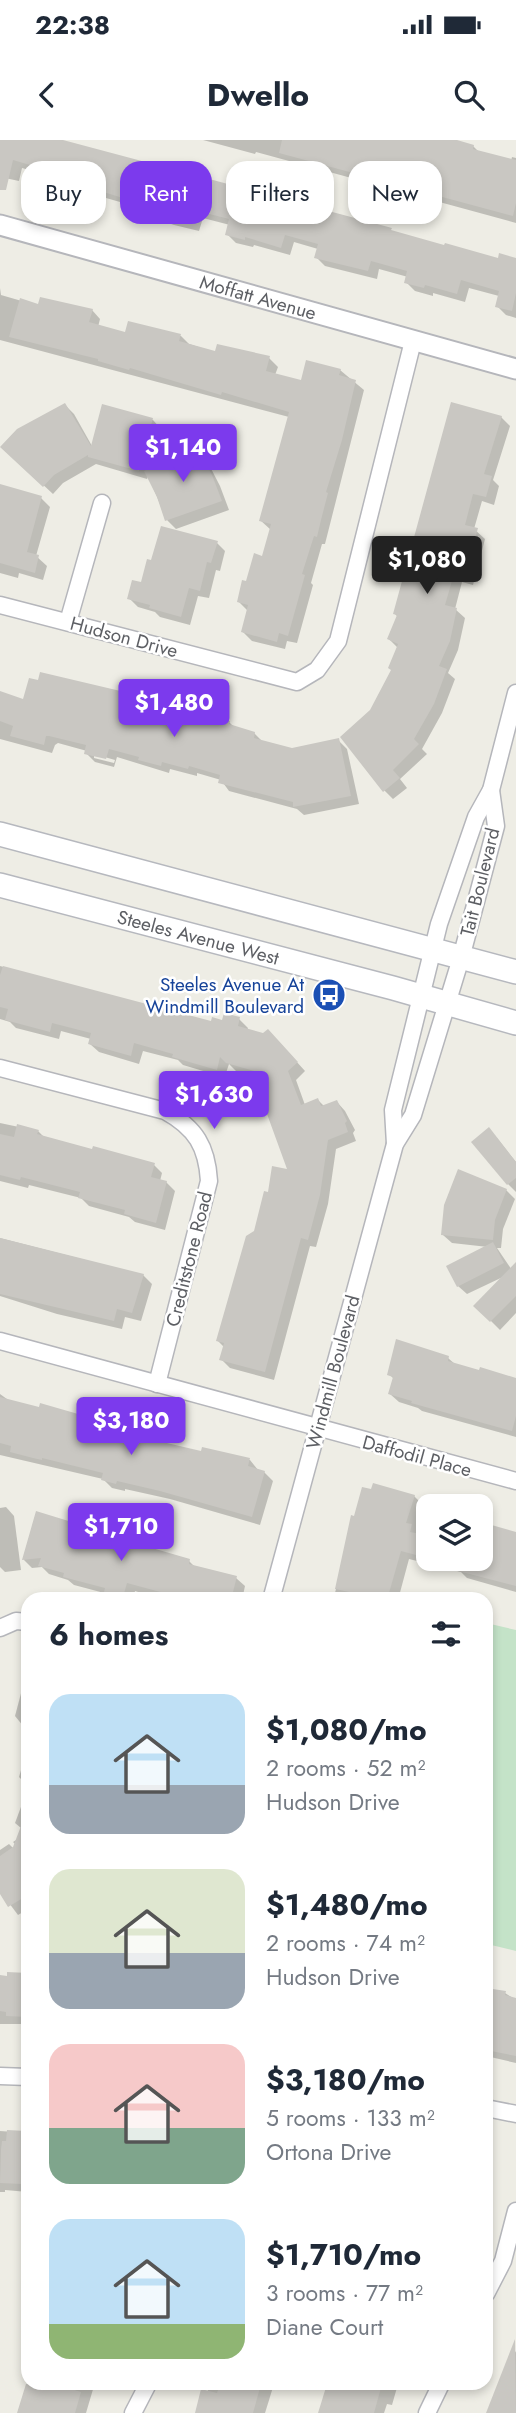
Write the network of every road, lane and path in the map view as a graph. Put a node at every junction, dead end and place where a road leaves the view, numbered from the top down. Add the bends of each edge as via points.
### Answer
1 (0, 225) edge
2 (413, 341) junction
3 (516, 369) edge
4 (102, 503) dead end
5 (0, 605) edge
6 (68, 622) junction
7 (516, 693) edge
8 (491, 790) junction
9 (0, 834) edge
10 (0, 885) edge
11 (440, 921) joint
12 (432, 951) junction
13 (459, 966) junction
14 (516, 972) edge
15 (422, 997) junction
16 (447, 1004) junction
17 (516, 1023) edge
18 (0, 1068) edge
19 (395, 1144) junction
20 (0, 1342) edge
21 (157, 1384) junction
22 (318, 1430) junction
23 (516, 1481) edge
24 (273, 1592) edge
25 (21, 1621) edge
26 (0, 1628) edge
27 (0, 2076) edge
28 (21, 2077) edge
29 (493, 2109) edge
30 (516, 2114) edge
31 (516, 2211) edge
32 (493, 2280) edge
33 (145, 2390) edge
34 (438, 2390) edge
35 (133, 2413) edge
36 (427, 2413) edge

1 - 2 street, Moffatt Avenue
2 - 3 street, Moffatt Avenue
2 - 6 street, Hudson Drive via 338,641 317,670 296,682
4 - 6 street
5 - 6 street, Hudson Drive
7 - 8 street, Tait Boulevard
8 - 11 street, Tait Boulevard via 476,817
8 - 13 street, Tait Boulevard via 496,826
9 - 12 main road
10 - 15 main road, Steeles Avenue West
11 - 12 street, Windmill Boulevard
12 - 13 main road
12 - 15 street, Windmill Boulevard
13 - 14 main road
13 - 16 street, Windmill Boulevard
15 - 16 main road, Steeles Avenue West
15 - 19 street, Windmill Boulevard via 393,1110
16 - 17 main road, Steeles Avenue West
16 - 19 street, Windmill Boulevard via 413,1115
18 - 21 street, Creditstone Road via 165,1111 183,1121 205,1150 209,1181
19 - 22 street, Windmill Boulevard
20 - 21 street, Daffodil Place
21 - 22 street, Daffodil Place
22 - 23 street, Daffodil Place
22 - 24 street, Windmill Boulevard
25 - 26 street
27 - 28 street
29 - 30 street
31 - 32 street
33 - 35 street
34 - 36 street

